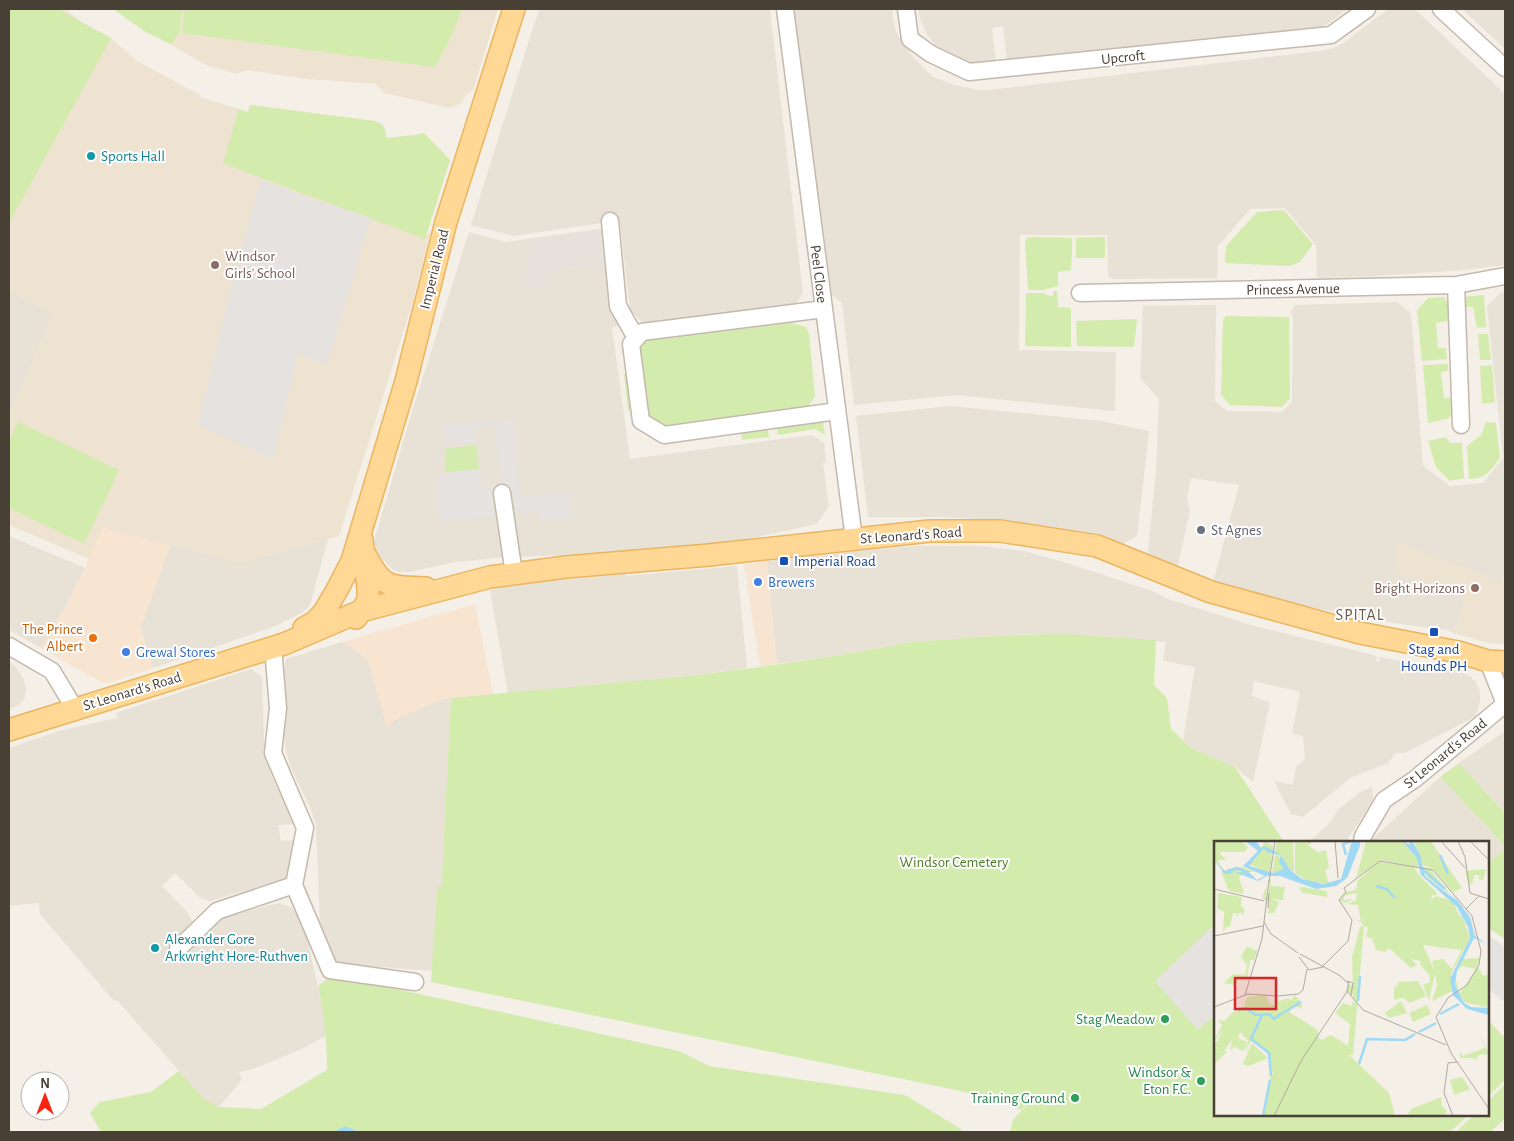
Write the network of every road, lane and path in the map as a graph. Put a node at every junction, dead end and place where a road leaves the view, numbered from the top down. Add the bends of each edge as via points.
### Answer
1 (514, 9) edge
2 (785, 9) edge
3 (906, 9) edge
4 (1367, 9) edge
5 (1441, 9) edge
6 (1505, 67) edge
7 (610, 221) dead end
8 (1505, 276) edge
9 (1456, 285) junction
10 (1080, 293) dead end
11 (824, 309) junction
12 (636, 338) junction
13 (837, 411) junction
14 (1461, 425) dead end
15 (502, 492) dead end
16 (854, 539) junction
17 (359, 548) junction
18 (514, 574) junction
19 (450, 588) junction
20 (410, 599) junction
21 (361, 611) junction
22 (343, 626) junction
23 (9, 646) edge
24 (278, 646) junction
25 (1497, 661) edge
26 (1505, 704) edge
27 (75, 709) junction
28 (9, 730) edge
29 (1362, 841) edge
30 (294, 885) junction
31 (178, 949) dead end
32 (415, 982) dead end

1 - 17 main road, Imperial Road via 446,222
2 - 11 street, Peel Close
3 - 4 street, Upcroft via 910,39 969,72 1332,35
5 - 6 street
7 - 12 street via 618,306
8 - 9 street, Princess Avenue
9 - 10 street, Princess Avenue
9 - 14 street
11 - 12 street via 642,332
11 - 13 street, Peel Close
12 - 13 street via 631,344 641,421 664,435
13 - 16 street, Peel Close
15 - 18 street
16 - 18 main road, St Leonard's Road
16 - 25 main road, St Leonard's Road via 930,530 1000,531 1097,546 1211,592 1360,633
17 - 19 main road via 382,581 396,587
17 - 21 main road, Imperial Road via 368,587 368,601
17 - 22 main road, Imperial Road via 350,606
17 - 24 main road, Imperial Road via 324,612 315,622
18 - 19 main road, St Leonard's Road
19 - 20 main road, St Leonard's Road
20 - 21 main road, St Leonard's Road
20 - 22 main road, St Leonard's Road via 395,610
21 - 22 main road, Imperial Road
22 - 24 main road, St Leonard's Road via 306,644
23 - 27 street via 52,671
24 - 27 main road, St Leonard's Road
24 - 30 street via 278,708 273,753 305,828
25 - 26 street, St Leonard's Road
26 - 29 street, St Leonard's Road via 1415,780 1384,800
27 - 28 main road, St Leonard's Road
30 - 31 street via 217,911
30 - 32 street via 330,970

